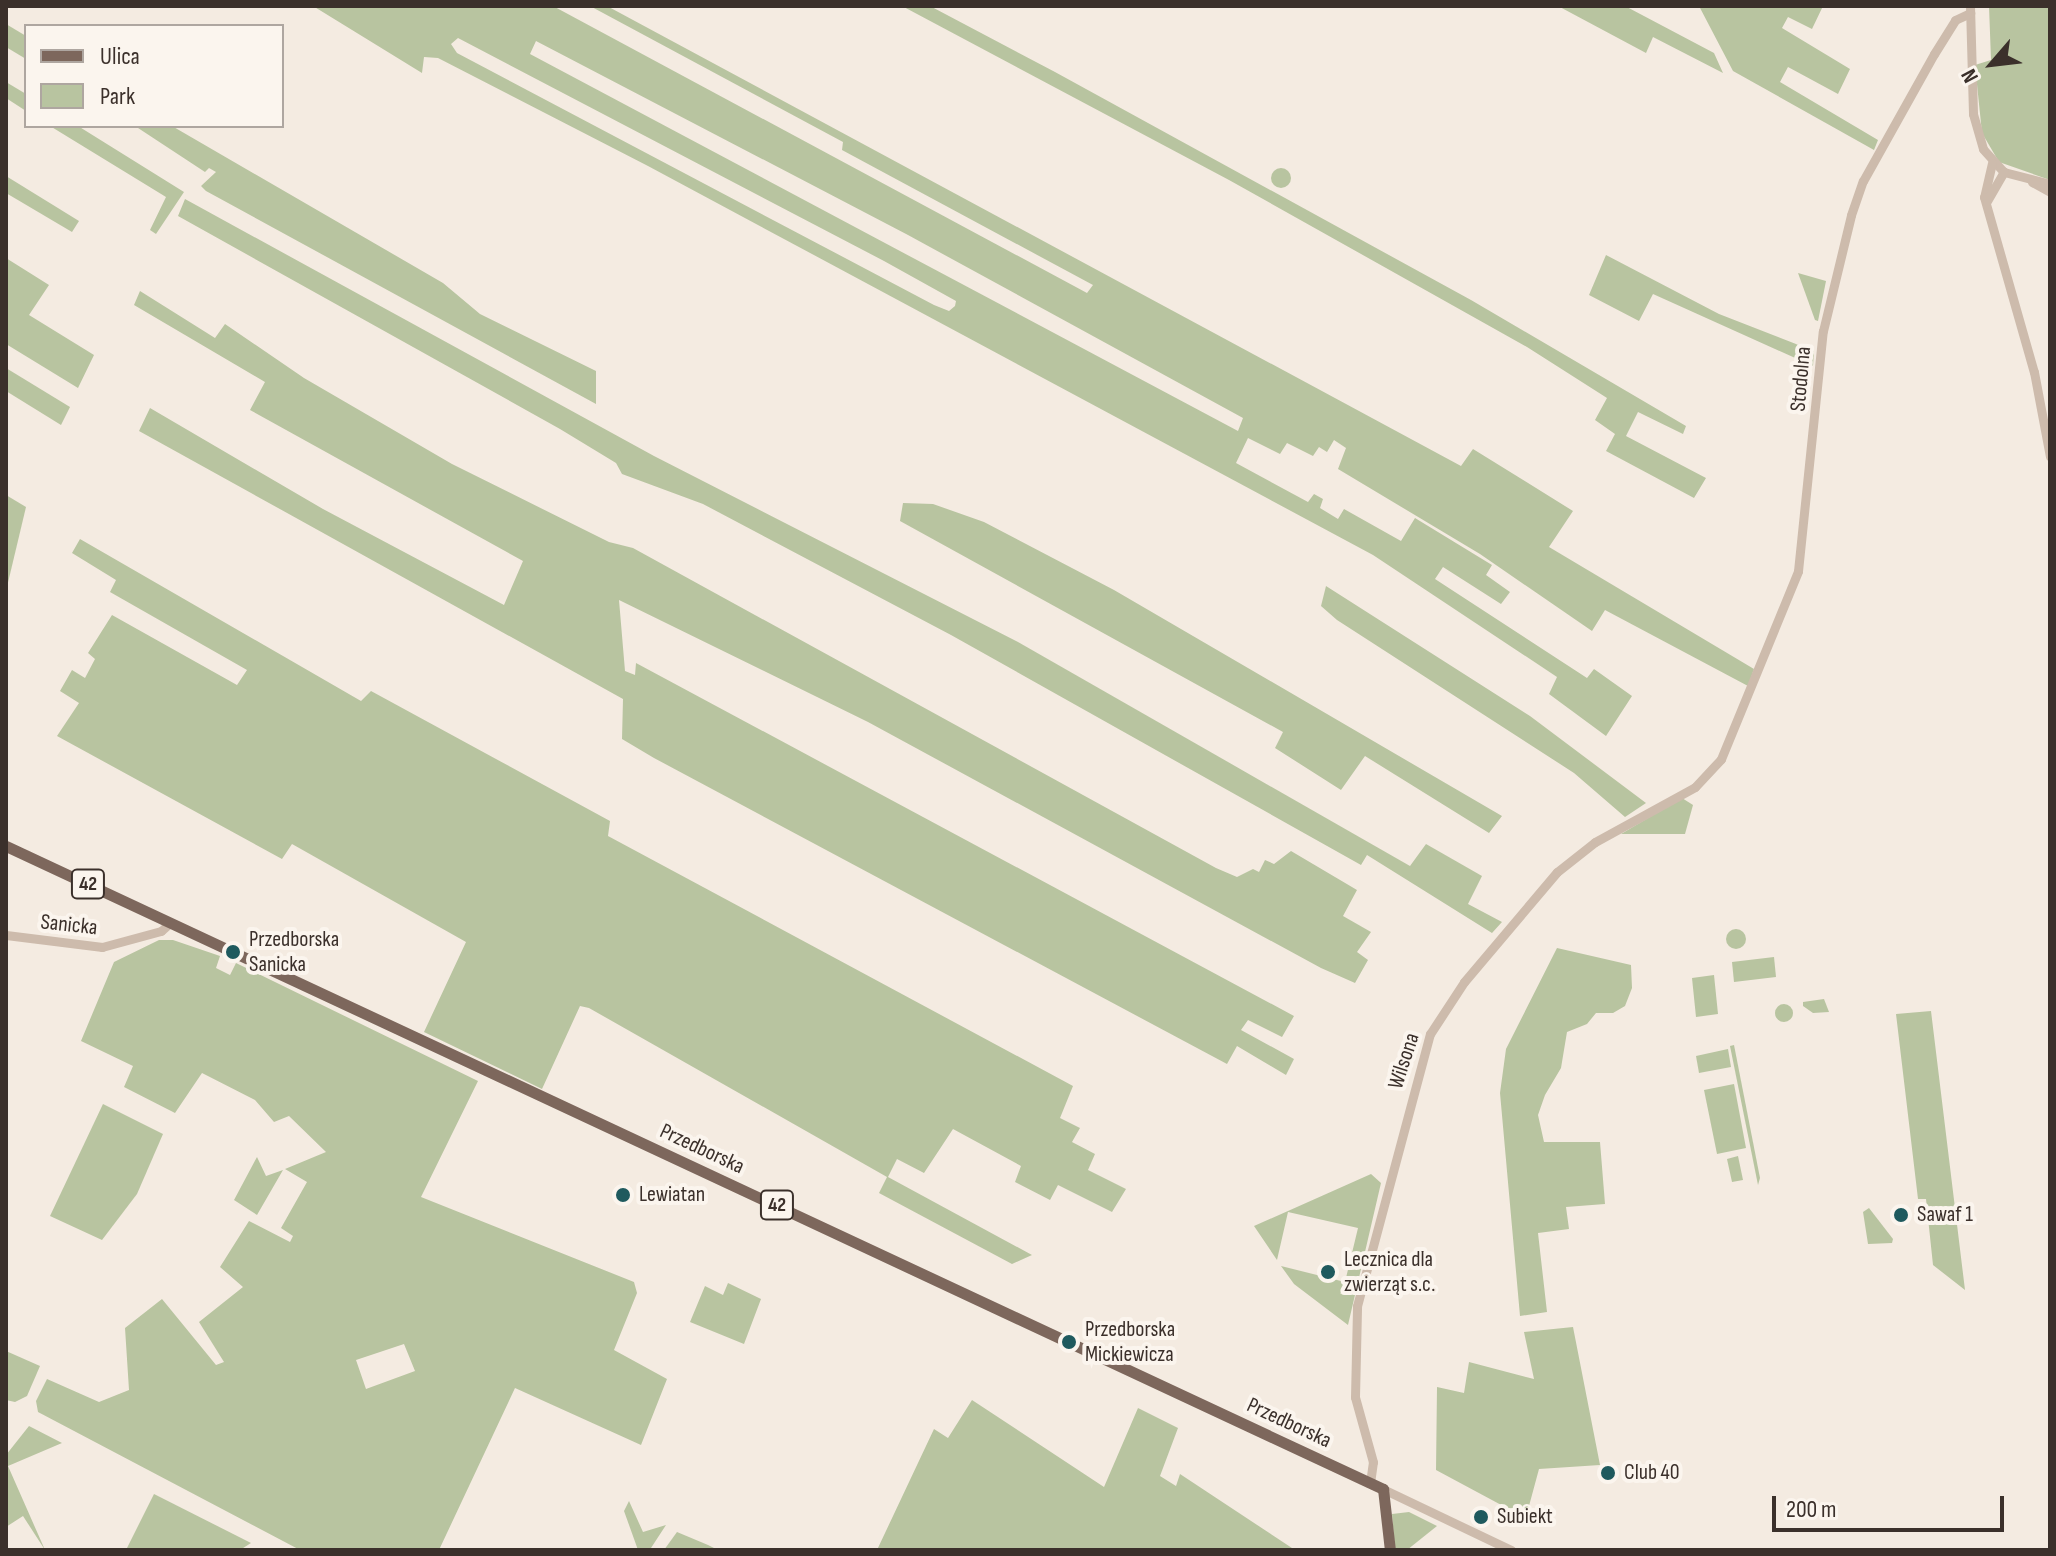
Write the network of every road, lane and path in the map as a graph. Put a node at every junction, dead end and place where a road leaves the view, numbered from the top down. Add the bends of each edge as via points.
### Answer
1 (1970, 9) edge
2 (1992, 163) junction
3 (2004, 172) junction
4 (2032, 182) junction
5 (2050, 184) edge
6 (2050, 192) edge
7 (1986, 204) junction
8 (2050, 457) edge
9 (1714, 769) joint
10 (6, 846) edge
11 (170, 923) junction
12 (6, 935) edge
13 (1370, 1483) junction
14 (1383, 1489) junction
15 (1390, 1550) edge
16 (1511, 1550) edge

1 - 2 street via 1973,114
1 - 9 street, Stodolna via 1955,20 1934,54 1863,181 1851,215 1823,331 1798,571 1747,708
2 - 3 street
2 - 7 street via 1983,189
3 - 4 street
3 - 7 street via 1989,190
4 - 5 street
4 - 6 street
7 - 8 street via 2034,372
9 - 13 street, Wilsona via 1688,791 1595,842 1557,872 1464,982 1430,1034 1357,1306 1355,1397 1373,1462
10 - 11 main road, Przedborska / 42
11 - 12 street, Sanicka via 161,931 102,947
11 - 13 main road, Przedborska / 42
13 - 14 main road, Przedborska / 42
14 - 15 main road
14 - 16 street, Przedborska

